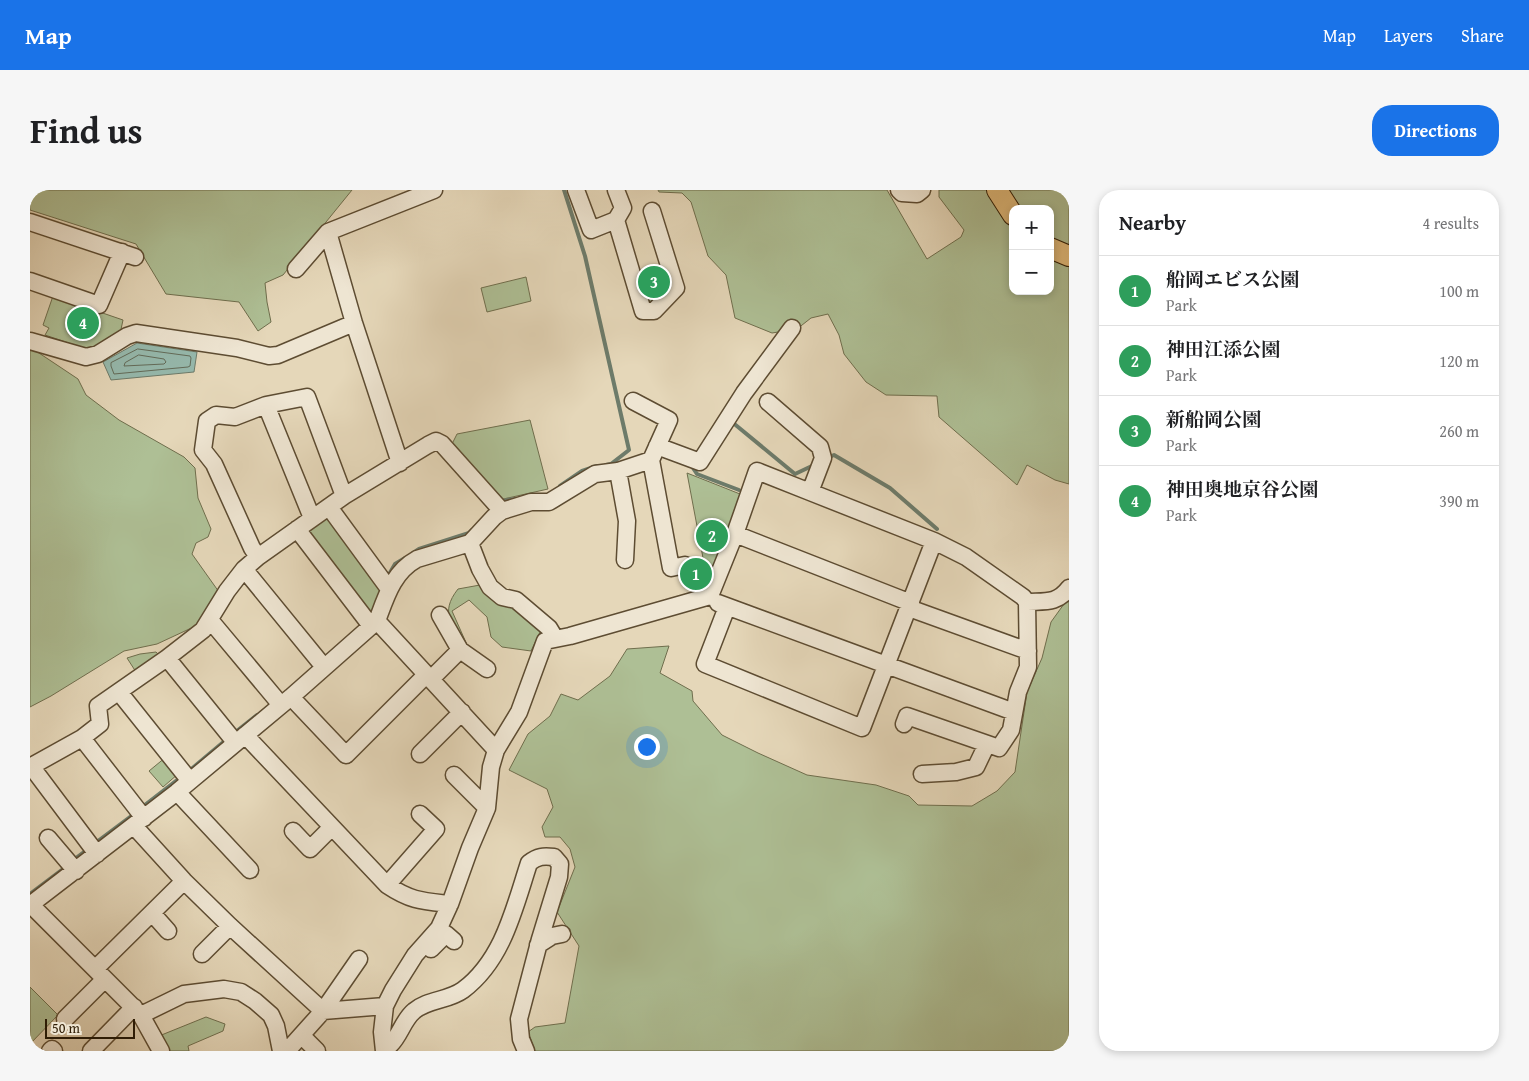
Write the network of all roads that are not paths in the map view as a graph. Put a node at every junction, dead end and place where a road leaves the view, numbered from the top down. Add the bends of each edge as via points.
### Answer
1 (434, 190) edge
2 (576, 190) edge
3 (616, 190) edge
4 (899, 190) edge
5 (922, 190) edge
6 (997, 190) edge
7 (401, 196) edge
8 (1009, 209) edge
9 (652, 211) dead end
10 (616, 220) junction
11 (30, 222) edge
12 (328, 232) junction
13 (1054, 250) edge
14 (1069, 256) edge
15 (296, 269) dead end
16 (30, 281) edge
17 (354, 323) junction
18 (792, 328) dead end
19 (30, 341) edge
20 (633, 401) dead end
21 (768, 402) dead end
22 (266, 405) junction
23 (654, 453) junction
24 (400, 463) junction
25 (618, 471) junction
26 (810, 492) junction
27 (344, 496) junction
28 (329, 506) junction
29 (502, 511) junction
30 (312, 518) junction
31 (297, 529) junction
32 (735, 534) junction
33 (934, 541) junction
34 (470, 543) junction
35 (258, 557) junction
36 (626, 560) dead end
37 (685, 565) dead end
38 (244, 569) junction
39 (386, 584) junction
40 (1069, 588) edge
41 (710, 596) junction
42 (1027, 602) junction
43 (910, 605) junction
44 (727, 607) junction
45 (440, 615) dead end
46 (210, 620) junction
47 (371, 621) junction
48 (555, 638) junction
49 (460, 650) junction
50 (1028, 651) junction
51 (167, 658) junction
52 (320, 661) junction
53 (887, 665) junction
54 (487, 669) dead end
55 (428, 677) junction
56 (119, 692) junction
57 (286, 701) junction
58 (462, 712) junction
59 (1014, 712) junction
60 (904, 724) dead end
61 (82, 738) junction
62 (240, 739) junction
63 (987, 744) junction
64 (496, 750) junction
65 (420, 754) dead end
66 (32, 763) edge
67 (922, 774) dead end
68 (454, 775) dead end
69 (190, 780) junction
70 (177, 792) junction
71 (487, 808) junction
72 (420, 814) dead end
73 (139, 822) junction
74 (332, 828) junction
75 (292, 831) dead end
76 (48, 838) dead end
77 (97, 854) junction
78 (76, 870) junction
79 (250, 870) dead end
80 (184, 881) junction
81 (387, 885) junction
82 (450, 904) junction
83 (30, 905) edge
84 (152, 913) junction
85 (230, 926) junction
86 (168, 931) dead end
87 (562, 934) dead end
88 (454, 941) dead end
89 (538, 945) junction
90 (420, 950) junction
91 (202, 954) dead end
92 (359, 959) dead end
93 (100, 974) junction
94 (385, 1006) junction
95 (138, 1011) junction
96 (323, 1011) junction
97 (65, 1019) dead end
98 (302, 1036) junction
99 (384, 1048) edge
100 (522, 1050) edge
101 (50, 1051) edge
102 (54, 1051) edge
103 (91, 1051) edge
104 (161, 1051) edge
105 (281, 1051) edge
106 (287, 1051) edge
107 (317, 1051) edge

1 - 7 street
2 - 10 street via 591,230
3 - 10 street via 623,208
4 - 5 street via 917,194
6 - 8 main road
7 - 12 street
9 - 10 street via 676,288 654,311 643,311
11 - 16 street via 128,255 99,305
12 - 15 street
12 - 17 street
13 - 14 main road
17 - 19 street via 269,356 136,333 86,357
17 - 24 street
18 - 23 street via 744,393 700,462
20 - 23 street via 669,420
21 - 26 street via 820,447 823,458
22 - 27 street via 307,396
22 - 30 street
22 - 35 street via 235,416 216,415 207,421 203,450 214,464
23 - 25 street
23 - 37 street via 671,568
24 - 27 street
24 - 29 street via 436,441
25 - 29 street via 595,474 550,502 531,502
25 - 36 street via 627,521
26 - 32 street via 757,471
26 - 33 street
27 - 28 street
28 - 30 street
28 - 39 street
29 - 34 street
30 - 31 street
31 - 35 street
31 - 47 street
32 - 41 street
32 - 43 street
33 - 42 street via 966,557
33 - 43 street
34 - 39 street via 417,559
34 - 48 street via 490,587 502,597 516,600 549,628
35 - 38 street
38 - 46 street
38 - 52 street
39 - 47 street
40 - 42 street via 1054,601
41 - 44 street
41 - 48 street
42 - 50 street
43 - 50 street
43 - 53 street
44 - 53 street
44 - 53 street via 705,664 862,728
45 - 49 street
46 - 51 street via 203,630
46 - 57 street
47 - 52 street
47 - 55 street
48 - 64 street via 545,641 519,712
49 - 54 street
49 - 55 street
50 - 59 street via 1028,667
51 - 56 street
51 - 62 street
52 - 57 street
53 - 59 street
55 - 57 street via 346,754
55 - 58 street
56 - 61 street via 98,706 100,724
56 - 69 street
57 - 62 street
58 - 64 street
58 - 65 street
59 - 63 street via 1010,730 999,748
60 - 63 street via 907,716
61 - 66 street
61 - 73 street
62 - 69 street
62 - 74 street
63 - 67 street via 976,767
64 - 71 street
66 - 77 street
68 - 71 street
69 - 70 street
70 - 73 street
70 - 79 street
71 - 82 street
72 - 81 street via 436,829
73 - 77 street
73 - 80 street
74 - 75 street via 315,855
74 - 81 street
76 - 78 street
77 - 78 street
78 - 83 street
80 - 84 street
80 - 85 street
81 - 82 street via 403,896
82 - 90 street via 439,928
83 - 93 street
84 - 86 street
84 - 93 street
85 - 91 street
85 - 96 street
87 - 89 street
88 - 90 street via 446,934 427,954
89 - 99 street via 561,870 554,857 537,857 529,863 497,953 482,972 462,991 413,1012 396,1040
89 - 100 street via 519,1020
90 - 94 street
92 - 96 street
93 - 95 street
93 - 97 street
94 - 96 street
94 - 99 street
95 - 103 street
95 - 104 street
95 - 105 street via 184,994 224,989 241,992 271,1016
96 - 98 street
98 - 106 street
98 - 107 street
101 - 102 street

